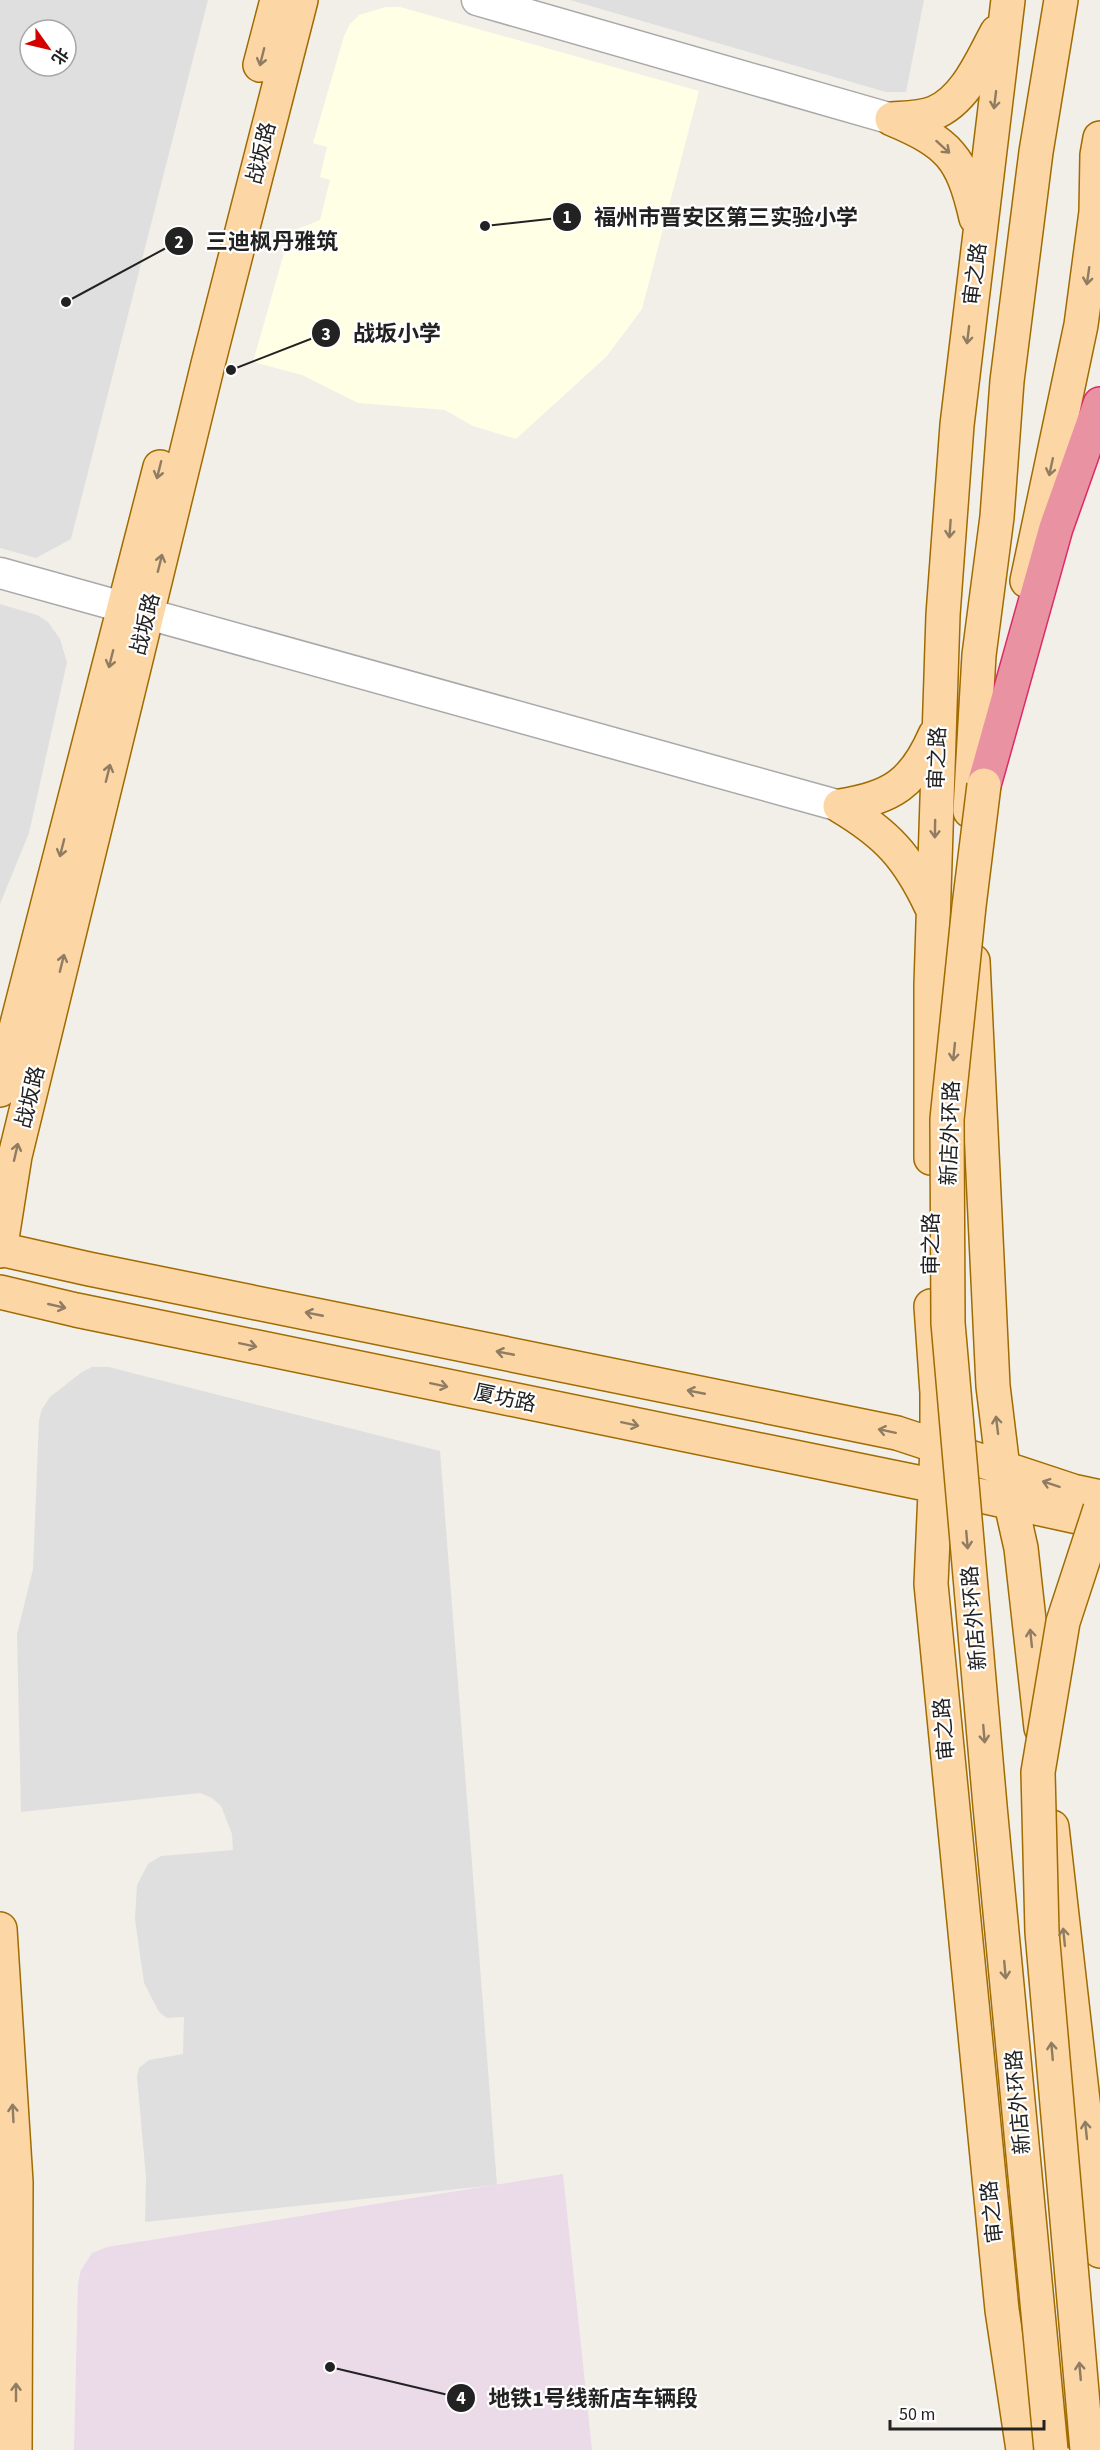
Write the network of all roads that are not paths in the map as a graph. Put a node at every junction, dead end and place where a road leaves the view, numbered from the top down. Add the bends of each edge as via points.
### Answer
1 (277, 0) edge
2 (301, 0) edge
3 (477, 0) edge
4 (1061, 0) edge
5 (1007, 7) edge
6 (892, 119) junction
7 (1098, 146) edge
8 (980, 233) junction
9 (1100, 404) edge
10 (0, 573) edge
11 (136, 611) junction
12 (939, 727) junction
13 (984, 785) junction
14 (840, 806) junction
15 (933, 910) junction
16 (0, 1090) edge
17 (0, 1250) edge
18 (0, 1293) edge
19 (937, 1447) junction
20 (1003, 1468) junction
21 (936, 1486) junction
22 (1100, 1497) edge
23 (1011, 1503) junction
24 (1100, 1509) edge
25 (1100, 1522) edge
26 (0, 1929) edge
27 (7, 2149) edge
28 (8, 2181) edge
29 (1100, 2251) edge
30 (15, 2450) edge
31 (1023, 2450) edge
32 (1051, 2450) edge
33 (1087, 2450) edge

1 -> 11 main road, 战坂路
11 -> 2 main road, 战坂路 via 208,364
3 - 6 street
20 -> 4 main road, 审之路 via 993,1386 969,823 979,655 997,517 1007,381 1034,163
5 - 6 main road via 980,65 950,103 918,117
5 -> 8 main road, 审之路
6 -> 8 main road via 932,138 955,159 970,194
7 -> 13 main road, 新店外环路 via 1096,213 1081,325
8 -> 12 main road, 审之路 via 957,425
9 - 13 highway via 1056,528
10 - 11 street
11 - 14 street
11 -> 16 main road, 战坂路
17 -> 11 main road, 战坂路 via 15,1156
12 - 14 main road via 926,756 908,780 875,798
12 -> 15 main road, 审之路
13 -> 32 main road, 新店外环路, bridge via 947,1119 948,1323
14 - 15 main road via 868,822 890,842 910,865
15 - 19 main road, 审之路 via 931,1298
19 -> 17 main road, 厦坊路 via 897,1433
18 -> 21 main road, 厦坊路
19 - 20 main road, 厦坊路
19 - 21 main road, 审之路
22 -> 20 main road, 厦坊路
20 - 23 main road, 审之路
21 - 23 main road, 厦坊路
21 - 31 main road, 审之路 via 930,1584 1002,2310
23 - 25 main road, 厦坊路
29 -> 23 main road, 审之路 via 1021,1548
33 -> 24 main road, 新店外环路, bridge via 1042,1932 1038,1772 1063,1622
27 -> 26 main road
27 - 28 main road
30 -> 28 main road

